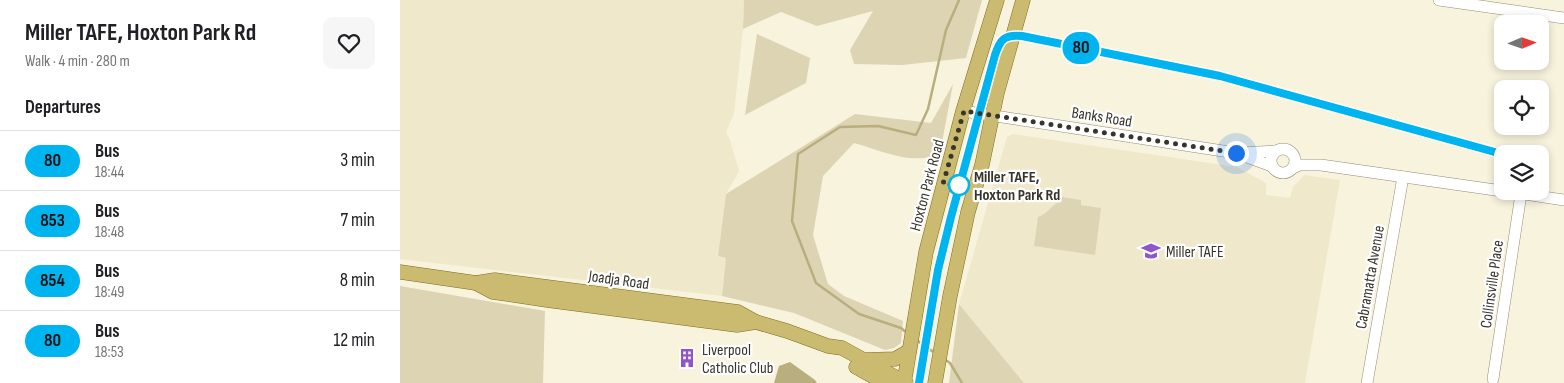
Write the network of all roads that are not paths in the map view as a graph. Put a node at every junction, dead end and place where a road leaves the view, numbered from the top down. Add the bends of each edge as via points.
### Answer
1 (997, 0) edge
2 (1023, 0) edge
3 (1439, 0) edge
4 (1530, 0) edge
5 (1528, 12) junction
6 (1564, 18) edge
7 (964, 111) junction
8 (992, 116) junction
9 (1275, 151) junction
10 (1236, 153) junction
11 (1294, 162) junction
12 (1272, 166) junction
13 (1403, 177) junction
14 (1494, 190) edge
15 (1549, 198) edge
16 (1520, 200) edge
17 (1564, 200) edge
18 (400, 272) edge
19 (828, 346) junction
20 (908, 354) junction
21 (863, 360) junction
22 (1493, 379) dead end
23 (936, 381) edge
24 (880, 382) edge
25 (905, 383) edge
26 (1367, 383) edge

1 - 7 main road, Hoxton Park Road
2 - 8 main road
3 - 5 street
4 - 5 street
5 - 6 street
7 - 8 street, Banks Road
7 - 20 main road, Hoxton Park Road via 926,252
8 - 10 street, Banks Road
8 - 23 main road via 968,212
9 - 10 street, Banks Road
9 - 11 street via 1291,151
9 - 12 street via 1271,157
10 - 12 street, Banks Road
11 - 12 street via 1289,172 1277,172
11 - 13 street
13 - 14 street
13 - 26 street, Cabramatta Avenue
15 - 17 street
16 - 22 street, Collinsville Place
18 - 19 main road, Joadja Road via 476,283 495,280 738,312 756,322
19 - 21 main road, Joadja Road via 842,348
19 - 24 main road, Joadja Road via 839,358
20 - 21 main road via 895,359
20 - 25 main road, Hoxton Park Road
21 - 25 main road, Joadja Road

